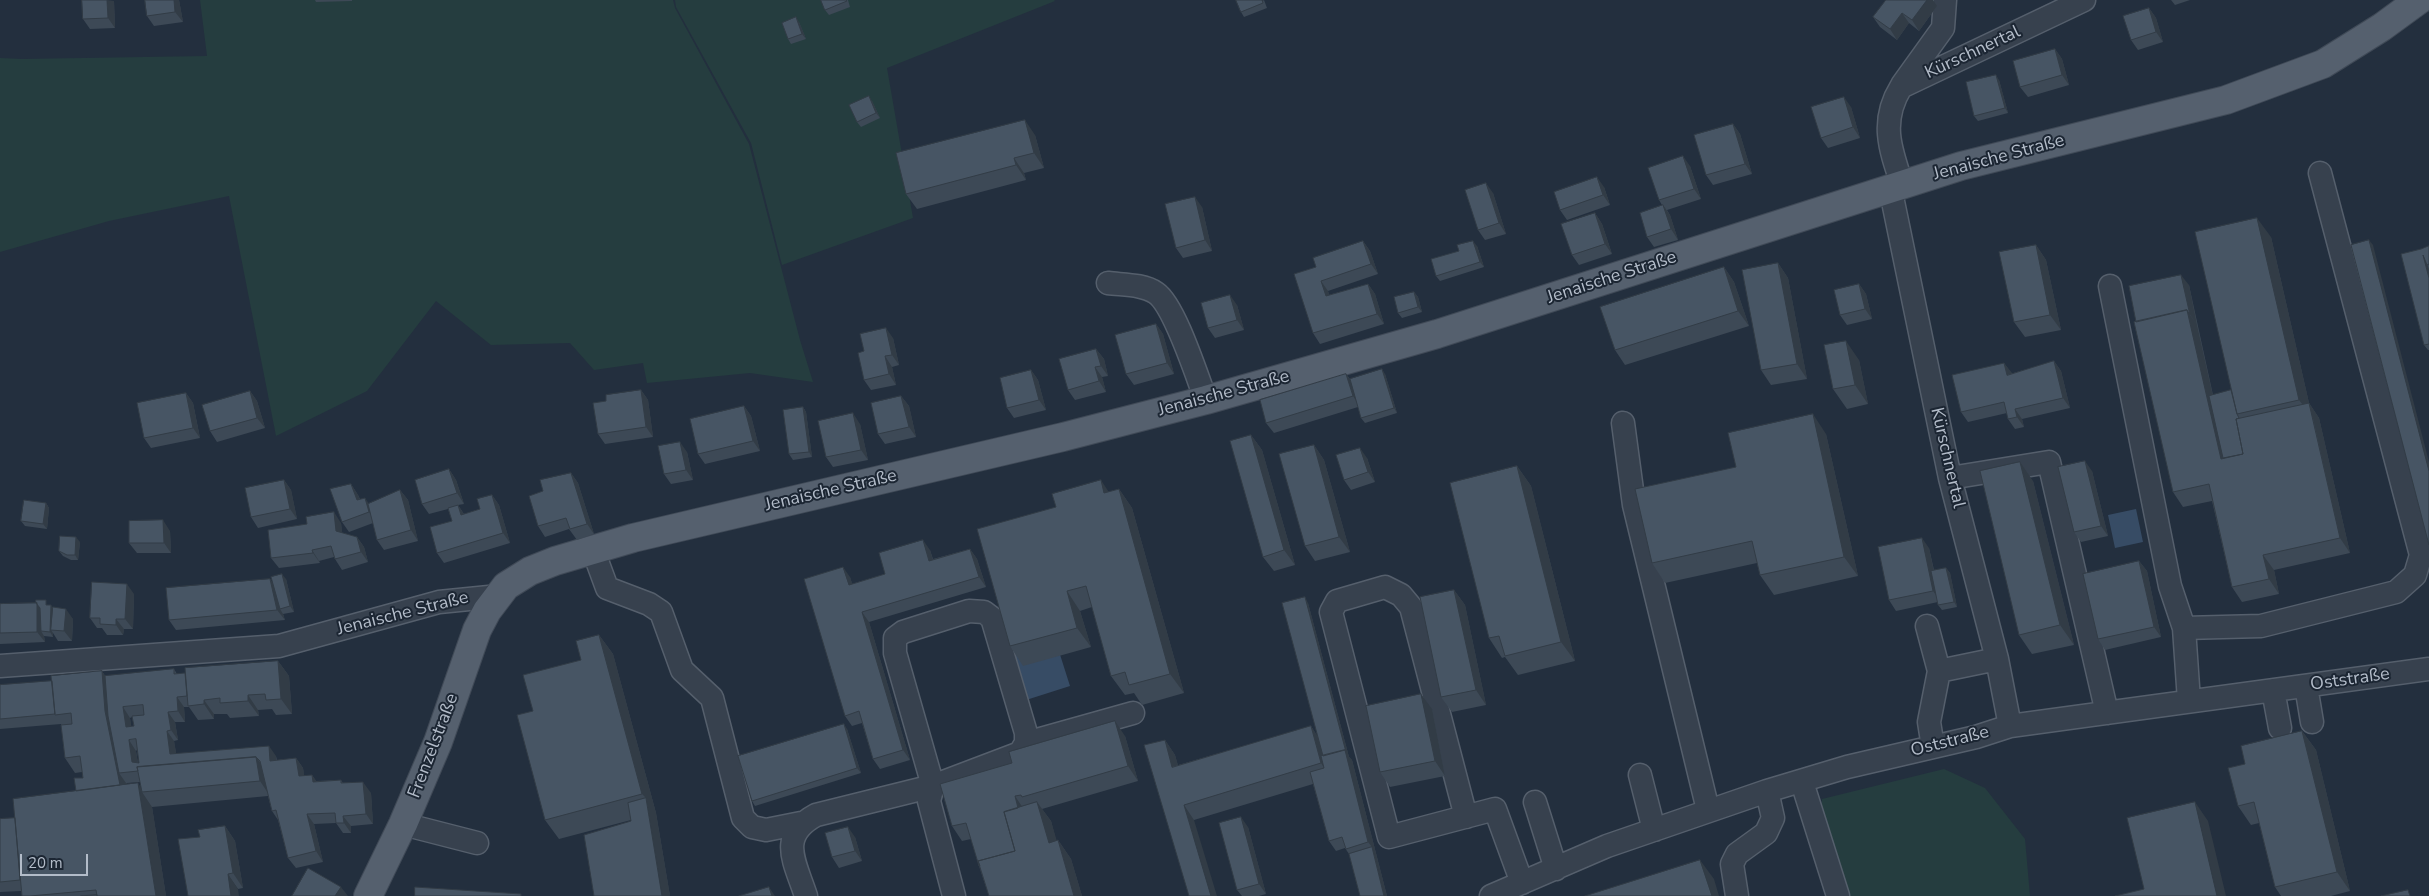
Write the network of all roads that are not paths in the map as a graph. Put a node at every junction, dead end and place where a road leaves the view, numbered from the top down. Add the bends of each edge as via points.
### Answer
1 (1945, 0) edge
2 (2084, 0) edge
3 (2419, 0) edge
4 (1900, 87) junction
5 (2320, 173) dead end
6 (1896, 186) junction
7 (1108, 283) dead end
8 (2110, 286) dead end
9 (1206, 400) junction
10 (1623, 423) dead end
11 (1950, 478) junction
12 (593, 550) junction
13 (498, 596) junction
14 (1927, 626) dead end
15 (2184, 628) junction
16 (1998, 659) junction
17 (0, 666) edge
18 (2429, 669) edge
19 (1939, 671) junction
20 (2306, 686) junction
21 (2273, 690) junction
22 (2189, 701) junction
23 (1133, 713) dead end
24 (2107, 713) junction
25 (2312, 722) dead end
26 (2010, 726) junction
27 (2280, 728) dead end
28 (1026, 743) junction
29 (1933, 747) junction
30 (1640, 775) dead end
31 (1802, 782) junction
32 (933, 786) junction
33 (1767, 791) junction
34 (1535, 802) dead end
35 (1708, 810) junction
36 (1466, 817) junction
37 (801, 823) junction
38 (403, 824) junction
39 (1654, 830) junction
40 (477, 843) dead end
41 (1556, 869) junction
42 (1504, 891) edge
43 (368, 896) edge
44 (806, 896) edge
45 (954, 896) edge
46 (1737, 896) edge
47 (1838, 896) edge

1 - 4 street via 1943,28
2 - 4 street, Kürschnertal
3 - 6 main road, Jenaische Straße via 2323,64 2226,100 1961,166
4 - 6 street, Kürschnertal via 1888,118
5 - 15 street via 2421,555 2415,575 2396,592 2261,626
6 - 9 main road, Jenaische Straße via 1474,323
6 - 11 street, Kürschnertal
7 - 9 street via 1141,287 1157,293 1169,306
8 - 15 street via 2170,586
9 - 12 main road, Jenaische Straße
10 - 35 street via 1634,505
11 - 16 street, Kürschnertal
11 - 24 street via 2049,462
12 - 13 main road, Jenaische Straße via 530,572 506,586
12 - 37 street via 607,588 661,612 682,670 712,698 744,818 752,828 766,830
13 - 17 street, Jenaische Straße via 438,602 279,646
13 - 38 main road, Frenzelstraße via 477,630 438,742
14 - 19 street
15 - 22 street
16 - 19 street
16 - 26 street, Kürschnertal
18 - 20 street, Oststraße
19 - 29 street via 1929,722
20 - 21 street, Oststraße
20 - 25 street
21 - 22 street, Oststraße
21 - 27 street
22 - 24 street, Oststraße
23 - 28 street
24 - 26 street, Oststraße
26 - 29 street, Oststraße
28 - 32 street via 1020,753
28 - 32 street via 1026,732 992,618 984,612 969,611 903,632 895,638 896,653
29 - 31 street, Oststraße via 1847,767
30 - 39 street
31 - 33 street, Oststraße
31 - 47 street
32 - 37 street via 816,816
32 - 45 street via 929,801
33 - 35 street, Oststraße
33 - 46 street via 1773,818 1766,834 1737,854 1732,864
34 - 41 street
35 - 39 street, Oststraße
36 - 36 street via 1389,837 1331,612 1338,601 1385,587 1401,595 1411,607
36 - 42 street via 1496,810
37 - 44 street via 792,840 792,852
38 - 40 street
38 - 43 main road, Frenzelstraße
39 - 41 street, Oststraße via 1607,846
41 - 42 street, Oststraße

